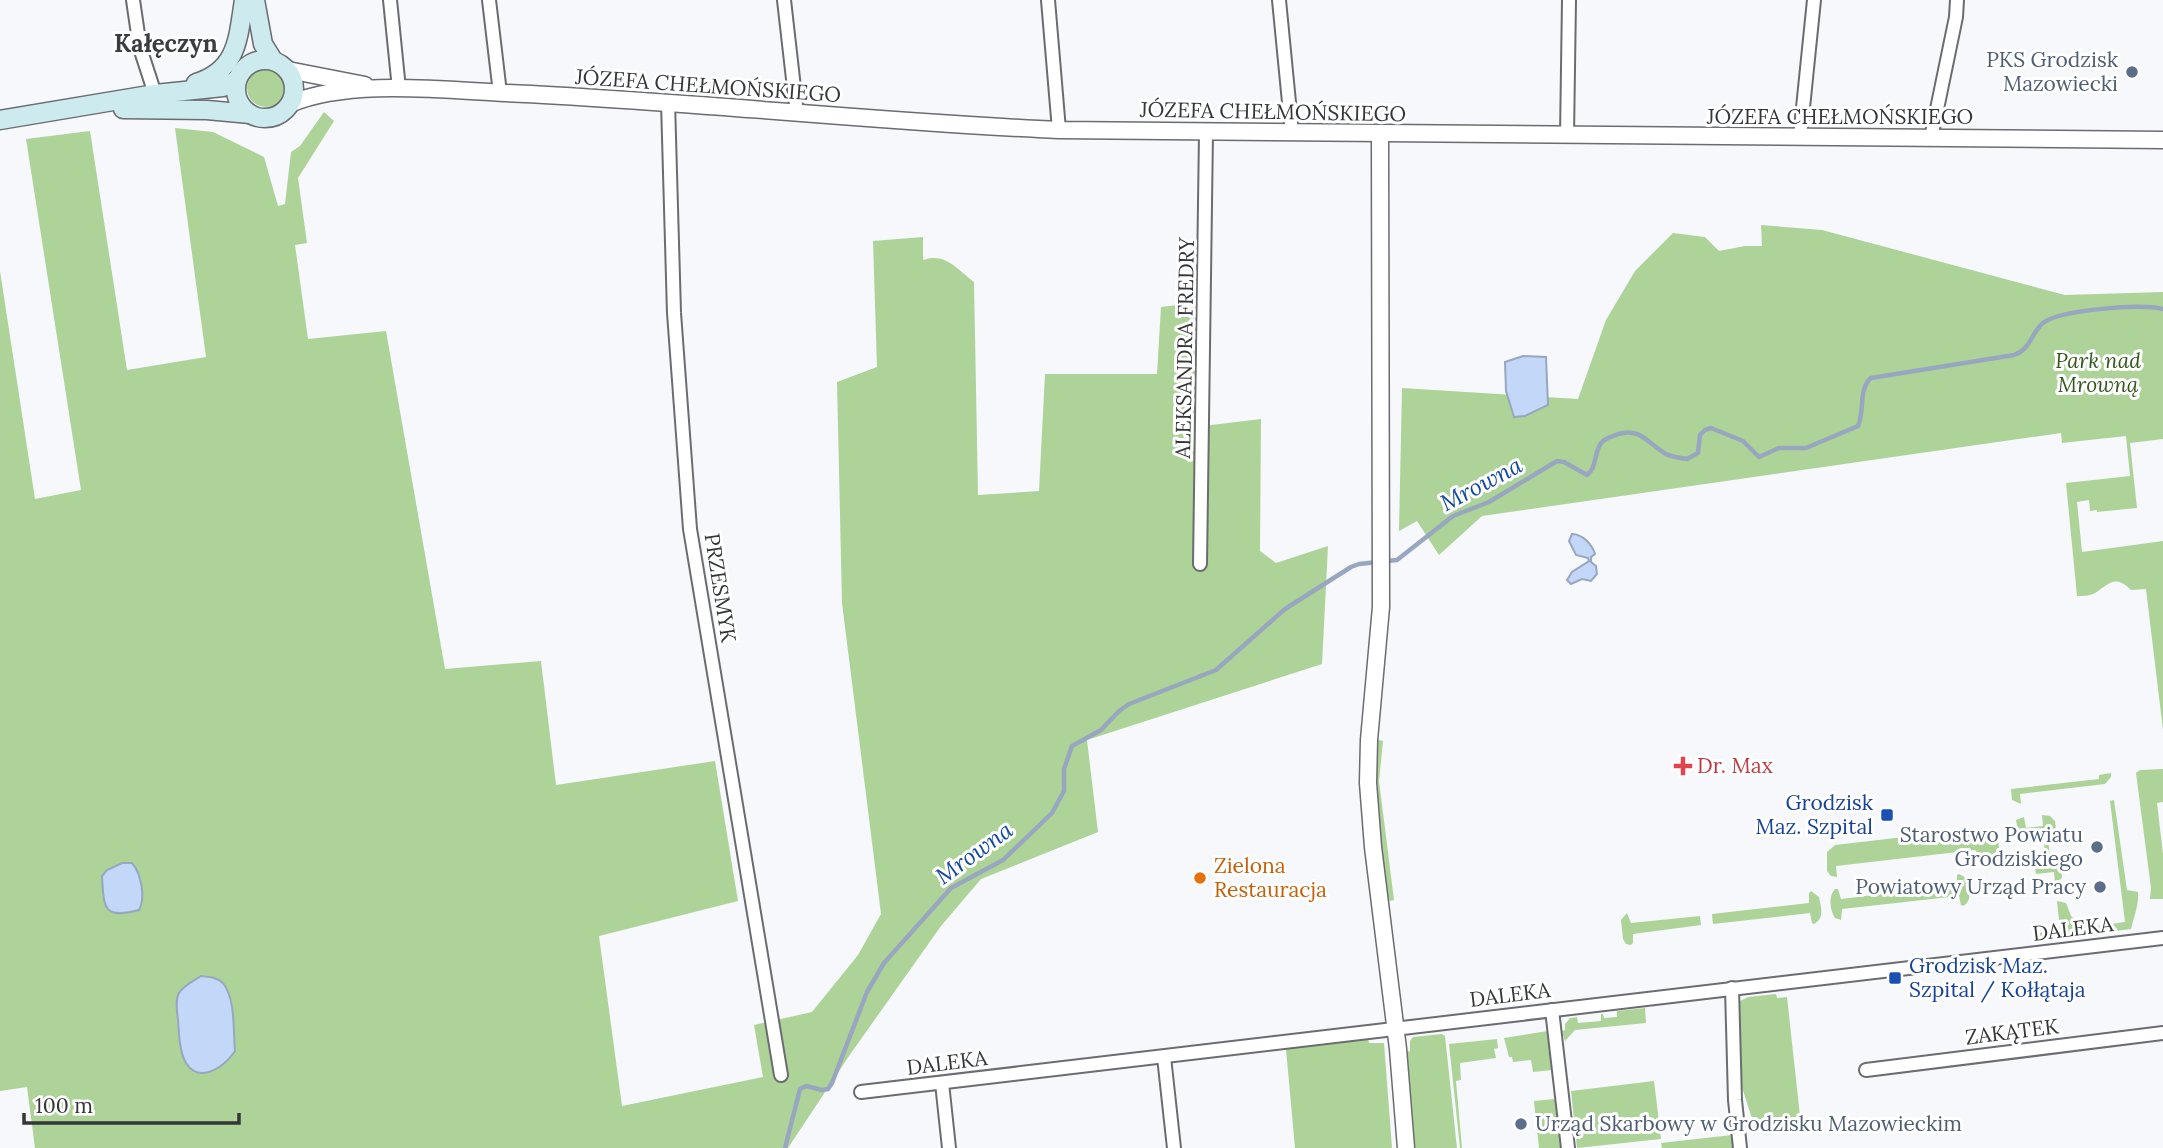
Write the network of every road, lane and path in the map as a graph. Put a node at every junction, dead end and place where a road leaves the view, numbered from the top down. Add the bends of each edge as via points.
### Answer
1 (133, 0) edge
2 (244, 0) edge
3 (255, 0) edge
4 (390, 0) edge
5 (489, 0) edge
6 (784, 0) edge
7 (1048, 0) edge
8 (1279, 0) edge
9 (1569, 0) edge
10 (1814, 0) edge
11 (1957, 0) edge
12 (272, 60) junction
13 (288, 71) junction
14 (240, 75) junction
15 (391, 89) junction
16 (500, 93) junction
17 (155, 94) junction
18 (668, 102) junction
19 (290, 104) junction
20 (67, 110) junction
21 (250, 114) junction
22 (797, 114) junction
23 (0, 120) edge
24 (1059, 130) junction
25 (1206, 132) junction
26 (1292, 134) junction
27 (1380, 135) junction
28 (1567, 136) junction
29 (1800, 137) junction
30 (1931, 138) junction
31 (2163, 140) edge
32 (1200, 564) dead end
33 (2163, 938) edge
34 (1732, 988) junction
35 (1552, 1010) junction
36 (1396, 1028) junction
37 (2163, 1033) edge
38 (1164, 1057) junction
39 (1866, 1070) dead end
40 (781, 1075) dead end
41 (942, 1083) junction
42 (861, 1092) dead end
43 (949, 1148) edge
44 (1174, 1148) edge
45 (1406, 1148) edge
46 (1568, 1148) edge
47 (1740, 1148) edge

1 - 17 street via 140,48
2 - 14 main road
2 - 17 main road via 237,44 223,70 206,80
3 - 12 main road via 263,44
4 - 15 street
5 - 16 street
6 - 22 street
7 - 24 street
8 - 26 street
9 - 28 street
10 - 29 street
11 - 30 street
12 - 13 main road
12 - 14 main road via 262,60
13 - 15 street, JÓZEFA CHEŁMOŃSKIEGO
13 - 19 main road via 295,87
14 - 17 main road via 223,87
14 - 21 main road via 238,99
15 - 16 street, JÓZEFA CHEŁMOŃSKIEGO
15 - 19 street, JÓZEFA CHEŁMOŃSKIEGO via 324,94
16 - 18 street, JÓZEFA CHEŁMOŃSKIEGO
17 - 20 main road
18 - 22 street, JÓZEFA CHEŁMOŃSKIEGO
18 - 40 street, PRZESMYK via 674,313 690,529
19 - 21 main road via 270,118
20 - 21 main road via 157,108
20 - 23 main road
22 - 24 street, JÓZEFA CHEŁMOŃSKIEGO
24 - 25 street, JÓZEFA CHEŁMOŃSKIEGO
25 - 26 street, JÓZEFA CHEŁMOŃSKIEGO
25 - 32 street, ALEKSANDRA FREDRY
26 - 27 street, JÓZEFA CHEŁMOŃSKIEGO
27 - 28 street, JÓZEFA CHEŁMOŃSKIEGO
27 - 36 street via 1381,581 1368,783
28 - 29 street, JÓZEFA CHEŁMOŃSKIEGO
29 - 30 street, JÓZEFA CHEŁMOŃSKIEGO
30 - 31 street, JÓZEFA CHEŁMOŃSKIEGO
33 - 34 street, DALEKA
34 - 35 street, DALEKA
34 - 47 street
35 - 36 street, DALEKA
35 - 46 street
36 - 38 street, DALEKA
36 - 45 street
37 - 39 street, ZAKĄTEK
38 - 41 street, DALEKA
38 - 44 street
41 - 42 street, DALEKA
41 - 43 street

